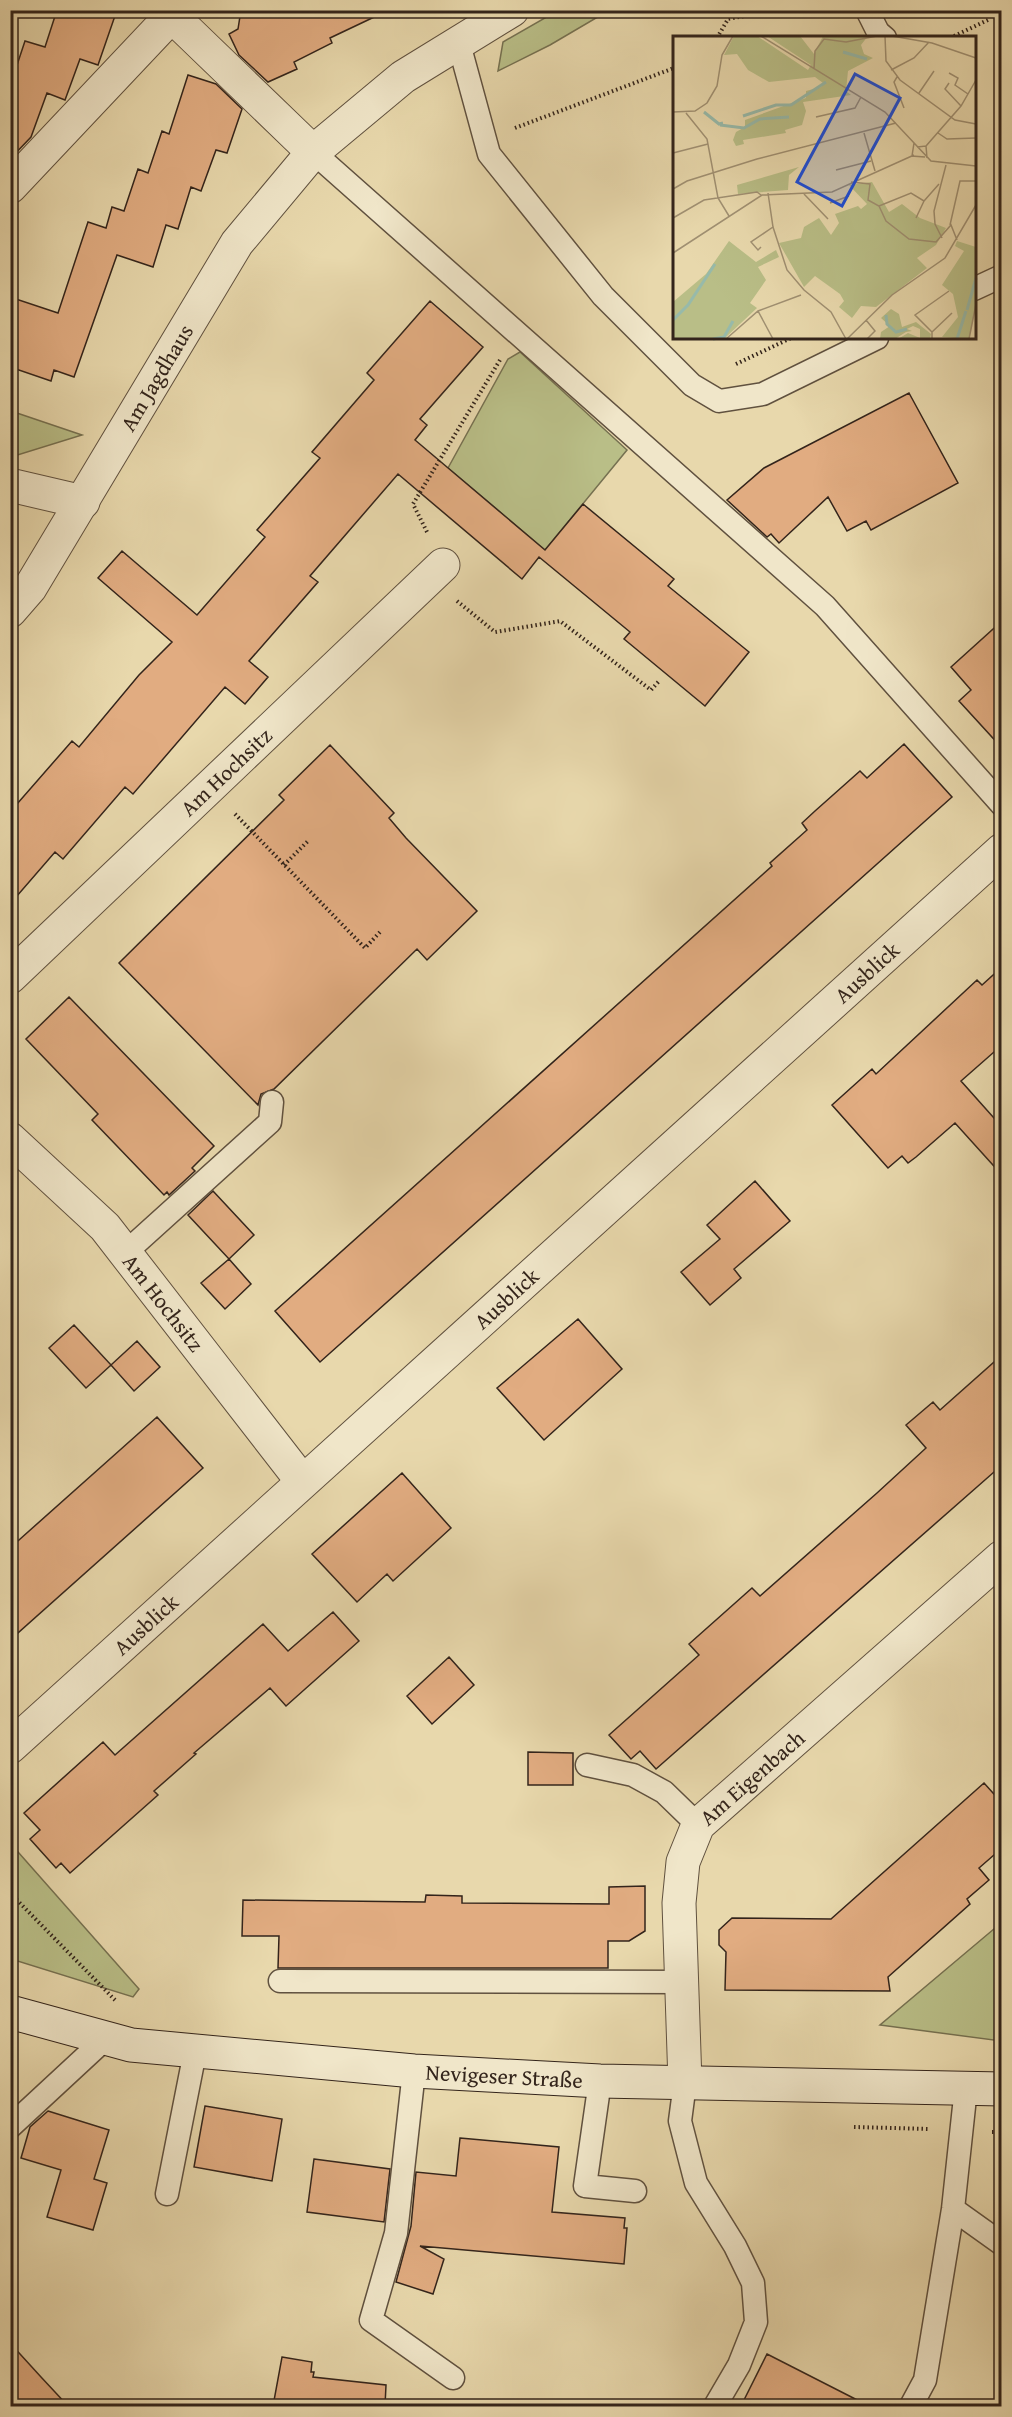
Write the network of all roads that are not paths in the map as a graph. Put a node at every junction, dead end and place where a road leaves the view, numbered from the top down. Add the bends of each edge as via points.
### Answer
1 (512, 10) edge
2 (867, 10) edge
3 (174, 13) edge
4 (883, 36) edge
5 (459, 44) junction
6 (313, 152) junction
7 (10, 188) edge
8 (1002, 276) edge
9 (976, 289) edge
10 (875, 339) edge
11 (10, 485) edge
12 (83, 502) junction
13 (436, 572) road end
14 (10, 611) edge
15 (1002, 806) edge
16 (1002, 850) edge
17 (10, 977) edge
18 (272, 1102) dead end
19 (10, 1139) edge
20 (125, 1253) junction
21 (302, 1481) junction
22 (1002, 1557) edge
23 (10, 1747) edge
24 (587, 1765) dead end
25 (698, 1825) junction
26 (280, 1981) dead end
27 (684, 1982) junction
28 (10, 2012) edge
29 (118, 2042) junction
30 (195, 2052) junction
31 (414, 2071) junction
32 (600, 2081) junction
33 (685, 2083) junction
34 (966, 2088) junction
35 (1002, 2090) edge
36 (10, 2127) edge
37 (635, 2191) dead end
38 (167, 2194) dead end
39 (953, 2209) junction
40 (1002, 2244) edge
41 (453, 2378) dead end
42 (715, 2406) edge
43 (911, 2406) edge

1 - 5 street, Am Jagdhaus
2 - 4 lane
3 - 6 street
3 - 7 street
5 - 6 street, Am Jagdhaus via 402,77
5 - 10 lane via 489,154 603,296 692,384 719,401 763,394
6 - 12 street, Am Jagdhaus via 237,243
6 - 15 lane via 825,606
8 - 9 lane
11 - 12 street
12 - 14 street, Am Jagdhaus via 30,588
13 - 17 street, Am Hochsitz
16 - 21 street, Ausblick
18 - 20 lane via 270,1122
19 - 20 street, Am Hochsitz via 105,1227
20 - 21 street, Am Hochsitz
21 - 23 street, Ausblick
22 - 25 street, Am Eigenbach
24 - 25 lane via 633,1774 664,1792
25 - 27 street, Am Eigenbach via 683,1862 679,1903
26 - 27 lane
27 - 33 street, Am Eigenbach
28 - 29 street, Nevigeser Straße
29 - 30 street, Nevigeser Straße
29 - 36 lane
30 - 31 street, Nevigeser Straße
30 - 38 lane
31 - 32 street, Nevigeser Straße
31 - 41 lane via 396,2233 371,2320
32 - 33 street, Nevigeser Straße
32 - 37 lane via 585,2186
33 - 34 street, Nevigeser Straße
33 - 42 lane via 680,2121 696,2183 735,2246 754,2293 756,2322 739,2365
34 - 35 street, Nevigeser Straße
34 - 39 lane
39 - 40 lane
39 - 43 lane via 925,2380

